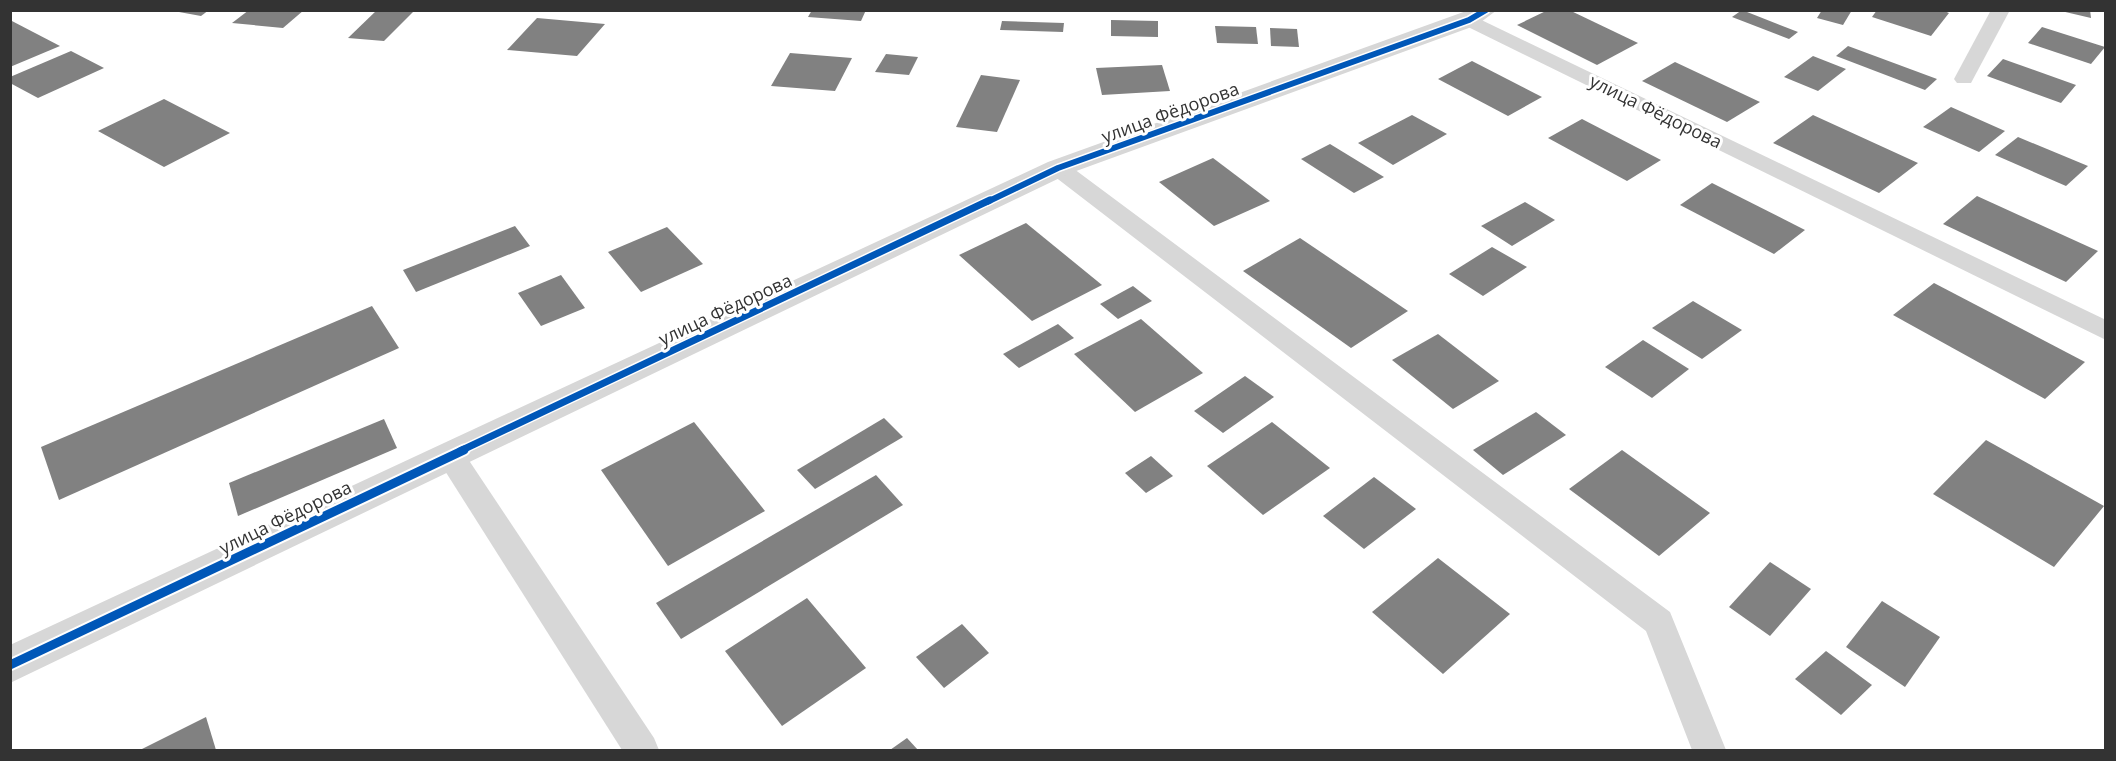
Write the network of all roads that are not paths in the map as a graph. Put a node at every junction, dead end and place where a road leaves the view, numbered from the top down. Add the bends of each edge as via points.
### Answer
1 (2001, 10) edge
2 (1477, 15) edge
3 (1964, 79) dead end
4 (1058, 168) junction
5 (2106, 331) edge
6 (450, 454) junction
7 (10, 665) edge
8 (642, 750) edge
9 (1709, 750) edge

1 - 3 lane
2 - 4 street, улица Фёдорова
2 - 5 lane, улица Фёдорова
4 - 6 street, улица Фёдорова
4 - 9 lane via 1659,622
6 - 7 street, улица Фёдорова
6 - 8 lane

